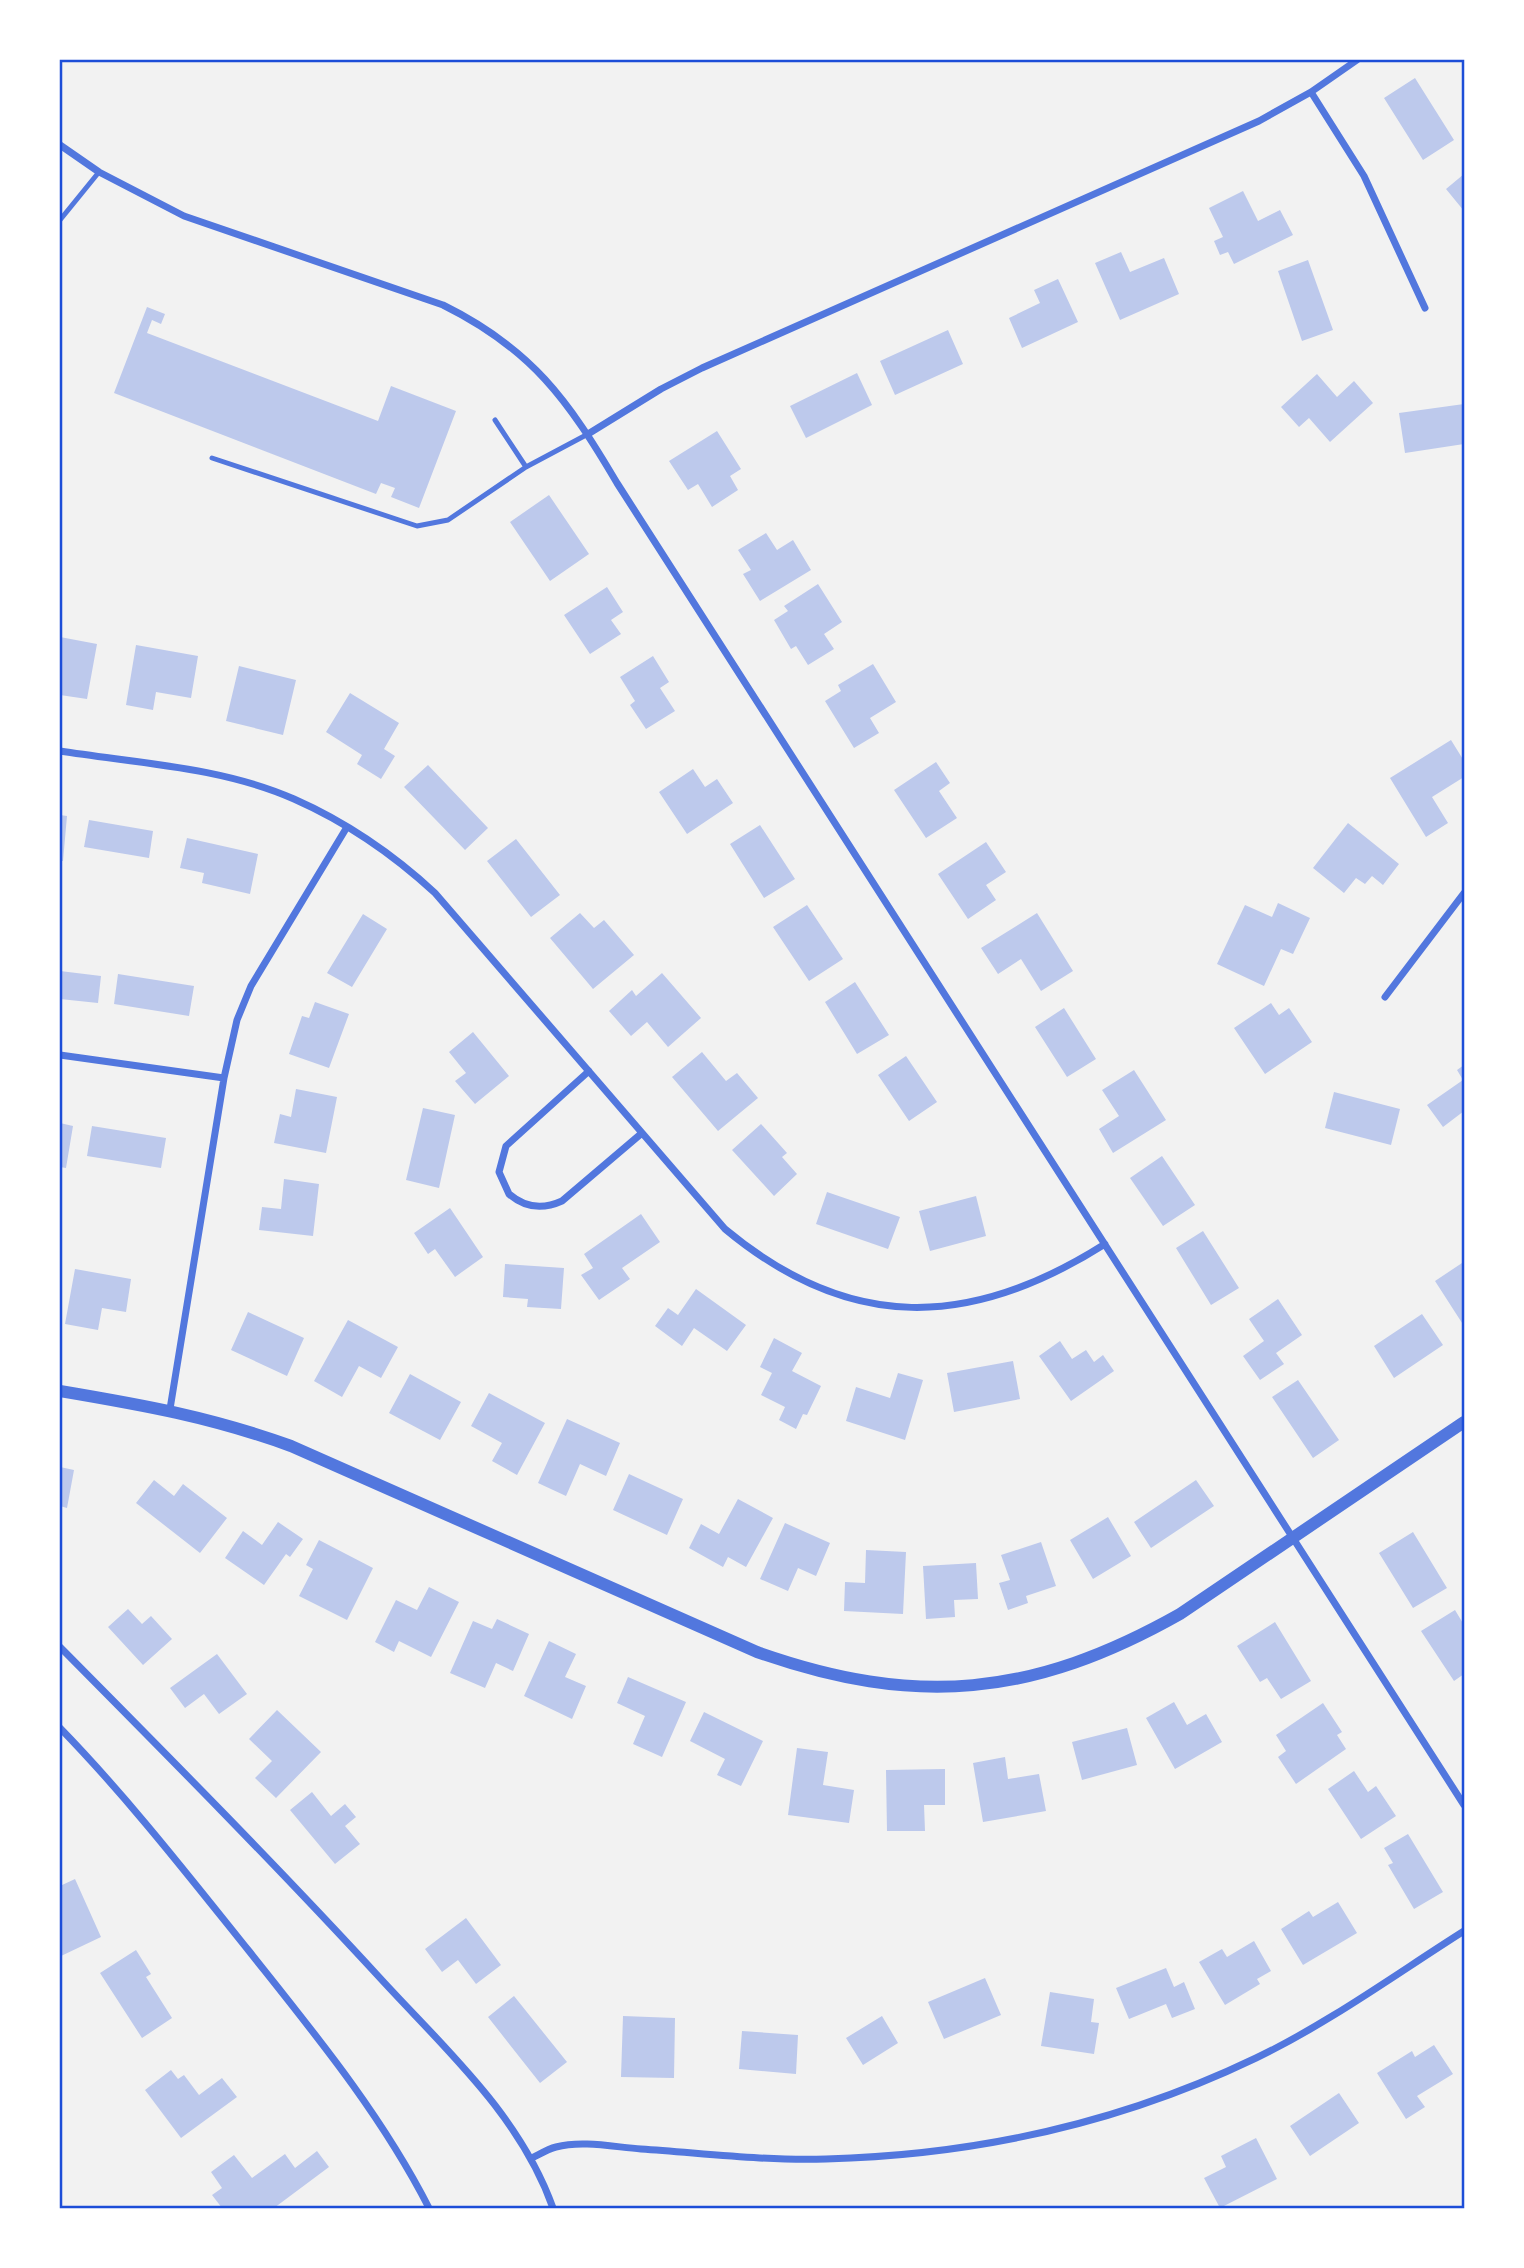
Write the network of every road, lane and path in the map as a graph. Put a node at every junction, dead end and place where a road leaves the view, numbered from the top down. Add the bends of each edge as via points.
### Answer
1 (1357, 60) edge
2 (1311, 92) junction
3 (60, 145) edge
4 (99, 172) junction
5 (60, 220) edge
6 (1425, 308) dead end
7 (495, 420) dead end
8 (588, 435) junction
9 (212, 458) dead end
10 (526, 467) junction
11 (60, 751) edge
12 (346, 827) junction
13 (1465, 893) edge
14 (1385, 997) dead end
15 (60, 1055) edge
16 (589, 1071) junction
17 (224, 1078) junction
18 (642, 1133) junction
19 (1105, 1244) junction
20 (60, 1391) edge
21 (170, 1409) junction
22 (1465, 1422) edge
23 (1293, 1538) junction
24 (60, 1647) edge
25 (60, 1728) edge
26 (1465, 1805) edge
27 (1465, 1931) edge
28 (532, 2158) junction
29 (429, 2208) edge
30 (553, 2208) edge

1 - 2 street
2 - 6 street via 1364,176
2 - 8 street via 1259,121 702,368 661,388
3 - 4 street
4 - 5 lane
4 - 8 street via 184,216 394,287 484,326 538,370
7 - 10 lane
8 - 10 lane
8 - 19 street
9 - 10 lane via 417,526 448,520
11 - 12 street via 246,783 293,799
12 - 16 street via 402,863 435,894
12 - 17 street via 251,986 237,1020
13 - 14 street
15 - 17 street
16 - 18 street
16 - 18 street via 506,1146 499,1172 509,1194 536,1207 562,1201
17 - 21 street
18 - 19 street via 725,1229 761,1259 808,1285 857,1300 898,1306 962,1304 1024,1289
19 - 23 street
20 - 21 street
21 - 23 street via 291,1446 757,1652 835,1676 890,1686 976,1685 1088,1660 1180,1614
22 - 23 street
23 - 26 street
24 - 28 street via 312,1904 487,2095
25 - 29 street via 150,1826 348,2075
27 - 28 street via 1308,2031 1257,2057 1187,2088 1056,2130 952,2151 846,2159 589,2145 557,2147
28 - 30 street

